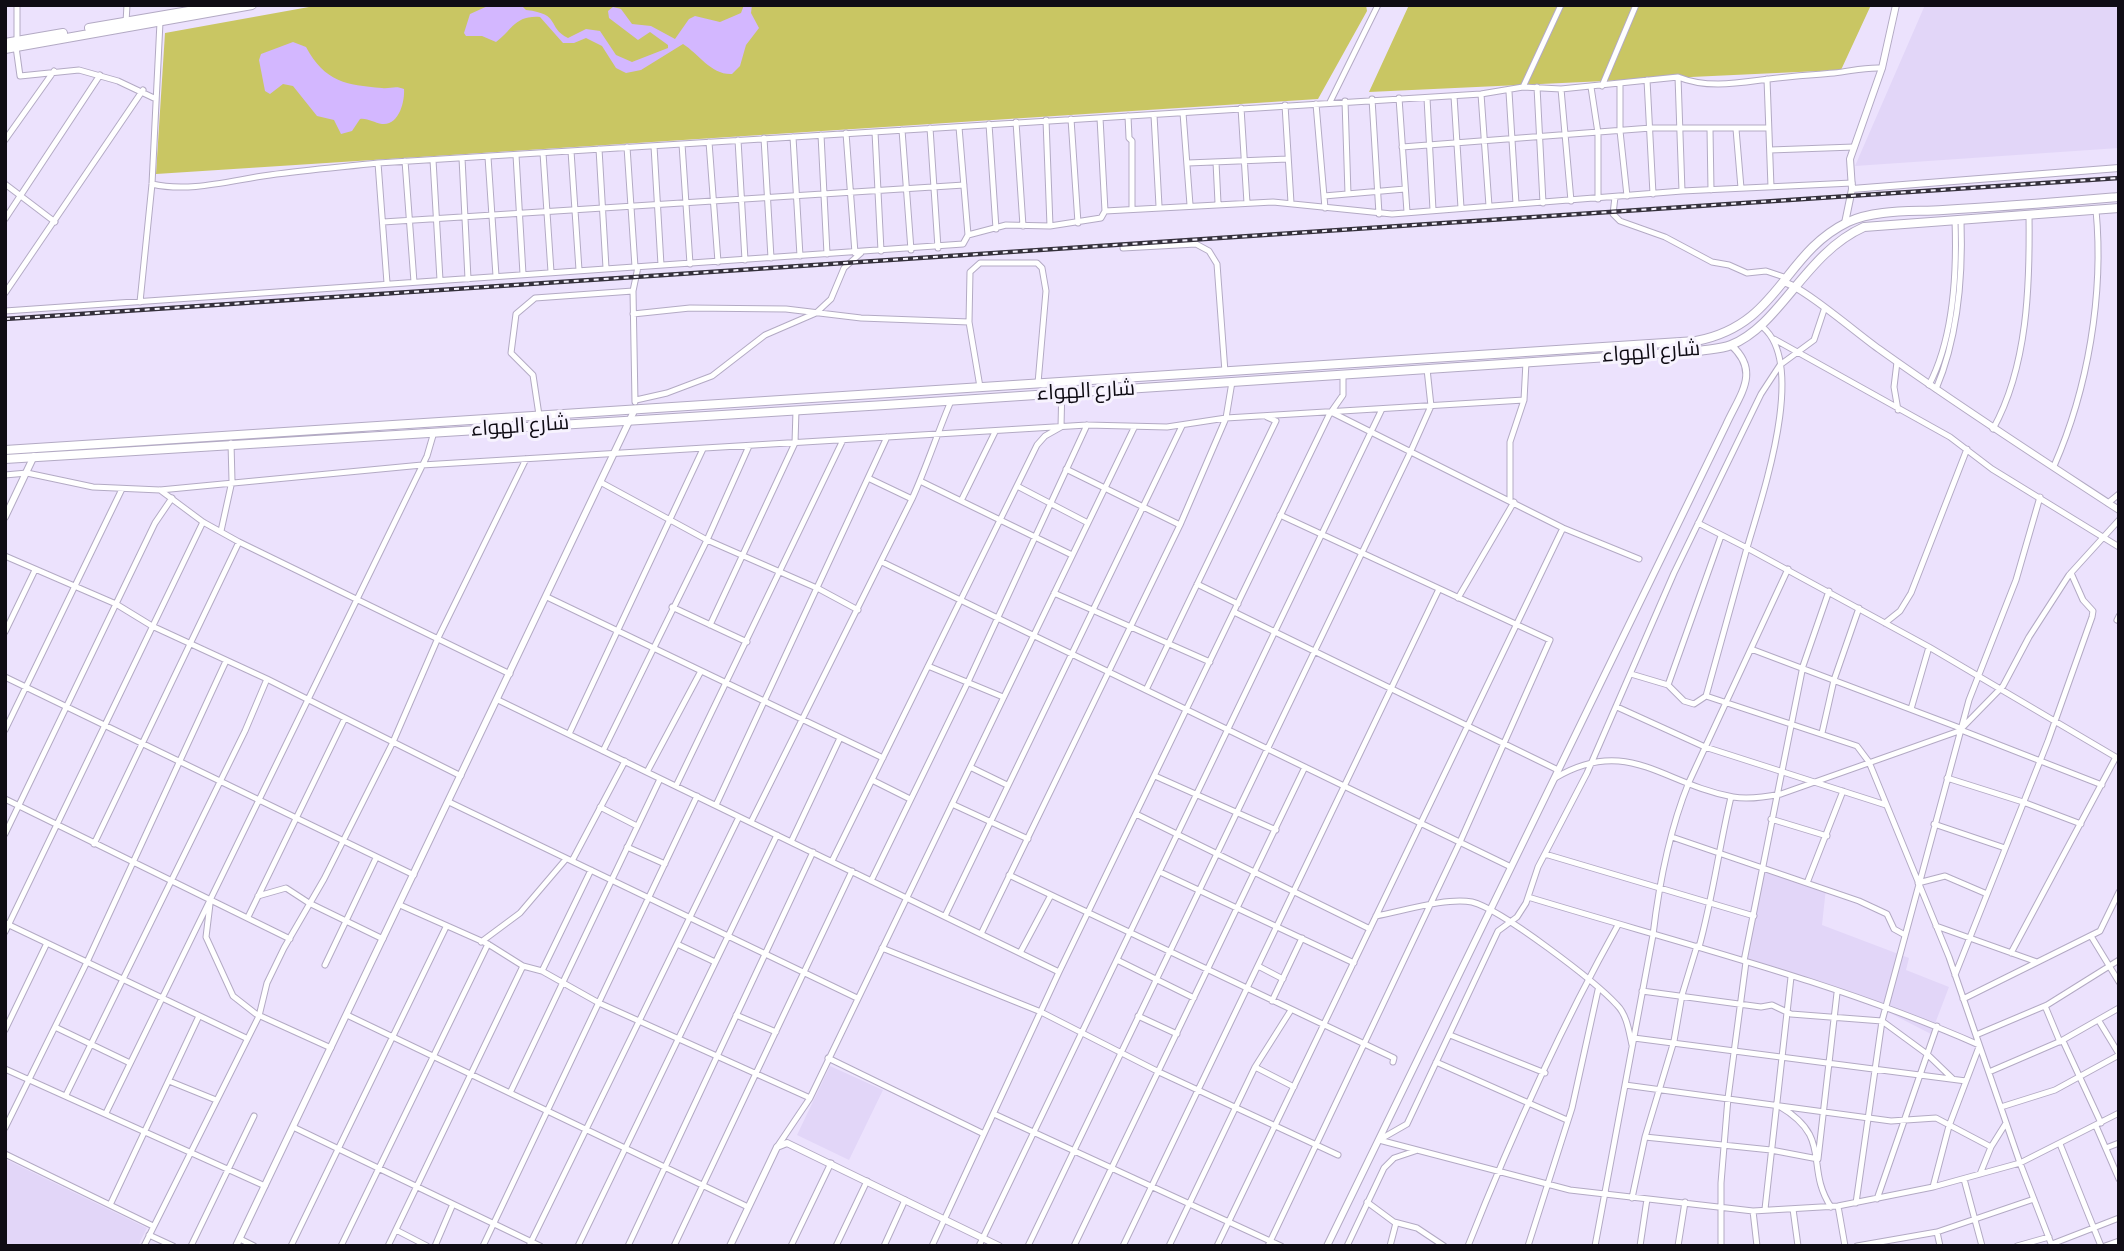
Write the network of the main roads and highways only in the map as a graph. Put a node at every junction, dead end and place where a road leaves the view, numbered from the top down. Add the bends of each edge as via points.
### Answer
1 (221, 5) edge
2 (252, 5) edge
3 (161, 18) junction
4 (5, 43) edge
5 (17, 44) junction
6 (5, 49) edge
7 (2119, 197) edge
8 (2119, 208) edge
9 (5, 450) edge
10 (5, 458) edge

1 - 3 main road
2 - 3 main road
3 - 5 main road
3 - 5 main road
4 - 5 main road
5 - 6 main road
7 - 9 main road, شارع الهواء via 1894,213 1845,223 1820,242 1749,320 1713,338 1062,382 635,404 539,415
8 - 10 main road, شارع الهواء via 1864,227 1830,248 1760,325 1731,345 1699,351

